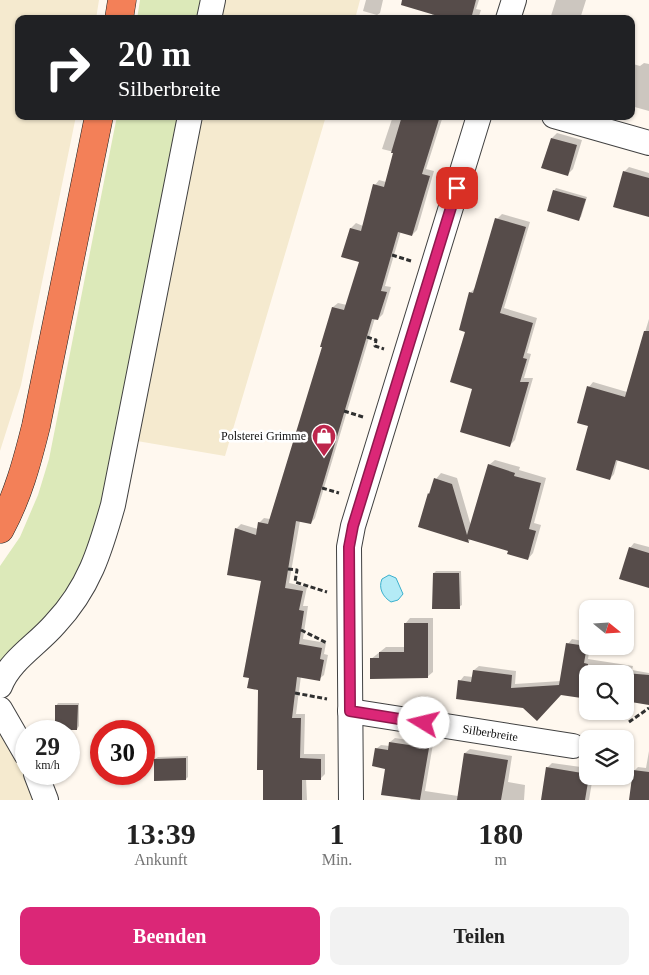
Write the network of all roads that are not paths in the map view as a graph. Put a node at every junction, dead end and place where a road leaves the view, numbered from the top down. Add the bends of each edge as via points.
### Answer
1 (122, 0) edge
2 (213, 0) edge
3 (514, 0) edge
4 (120, 15) edge
5 (211, 15) edge
6 (509, 15) edge
7 (98, 120) edge
8 (189, 120) edge
9 (477, 120) edge
10 (568, 120) edge
11 (649, 143) edge
12 (0, 529) edge
13 (0, 686) edge
14 (350, 707) junction
15 (0, 709) edge
16 (15, 735) edge
17 (573, 746) dead end
18 (40, 785) edge
19 (46, 800) edge
20 (351, 800) edge

1 - 4 highway
2 - 5 street
3 - 6 street
7 - 12 highway via 36,426 22,480
8 - 13 street via 104,538 94,566 71,606 12,666
9 - 14 street via 353,526 349,547
10 - 11 street
14 - 17 street, Silberbreite
14 - 20 street
15 - 16 street
18 - 19 street

